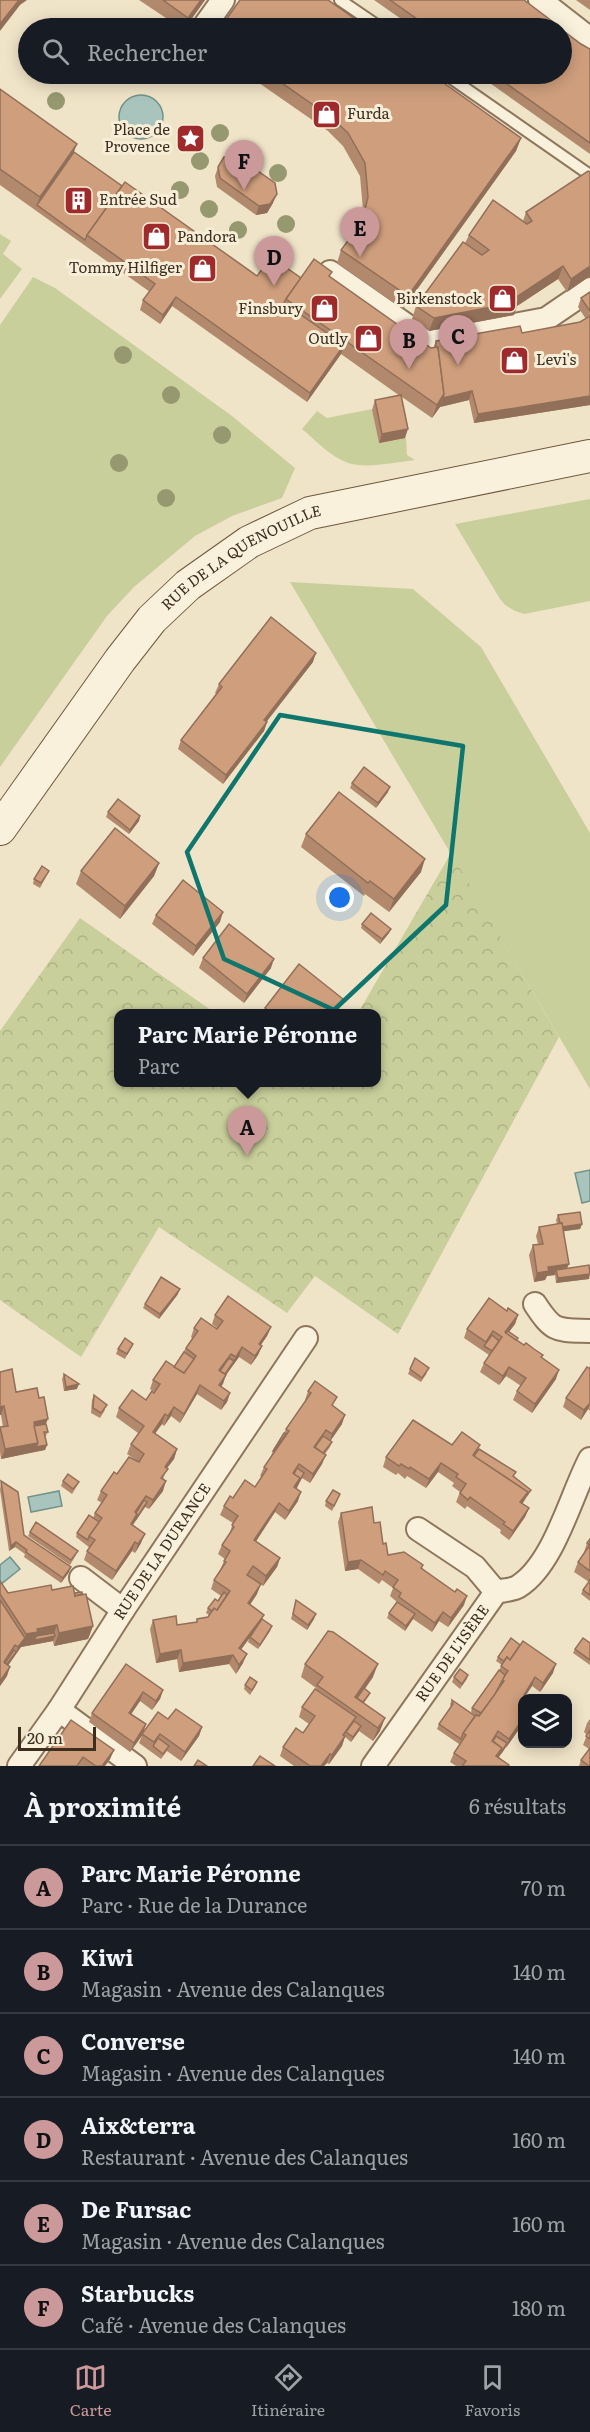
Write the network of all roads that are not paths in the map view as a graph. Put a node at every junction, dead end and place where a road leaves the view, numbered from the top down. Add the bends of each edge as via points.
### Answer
1 (224, 0) edge
2 (340, 0) edge
3 (540, 0) edge
4 (210, 18) edge
5 (366, 18) edge
6 (563, 18) edge
7 (572, 25) edge
8 (590, 39) edge
9 (459, 84) edge
10 (590, 175) edge
11 (330, 272) edge
12 (590, 289) edge
13 (590, 456) edge
14 (0, 829) edge
15 (535, 1304) dead end
16 (590, 1314) edge
17 (590, 1331) edge
18 (306, 1338) dead end
19 (590, 1459) edge
20 (418, 1529) dead end
21 (81, 1578) dead end
22 (496, 1592) junction
23 (123, 1610) junction
24 (59, 1710) junction
25 (19, 1766) edge
26 (135, 1766) edge
27 (373, 1766) edge

1 - 4 street
2 - 5 lane
3 - 6 street
7 - 8 street
9 - 10 lane
11 - 12 street via 429,342 546,319
13 - 14 street, RUE DE LA QUENOUILLE via 310,513 249,542 188,585 152,619
15 - 17 street via 558,1331
16 - 17 street
18 - 23 street, RUE DE LA DURANCE
19 - 22 street, RUE DE L'ISÈRE via 541,1564 518,1587
20 - 22 street via 474,1567
21 - 23 street
22 - 27 street, RUE DE L'ISÈRE
23 - 24 street, RUE DE LA DURANCE
24 - 25 street, RUE DE LA DURANCE
24 - 26 street

